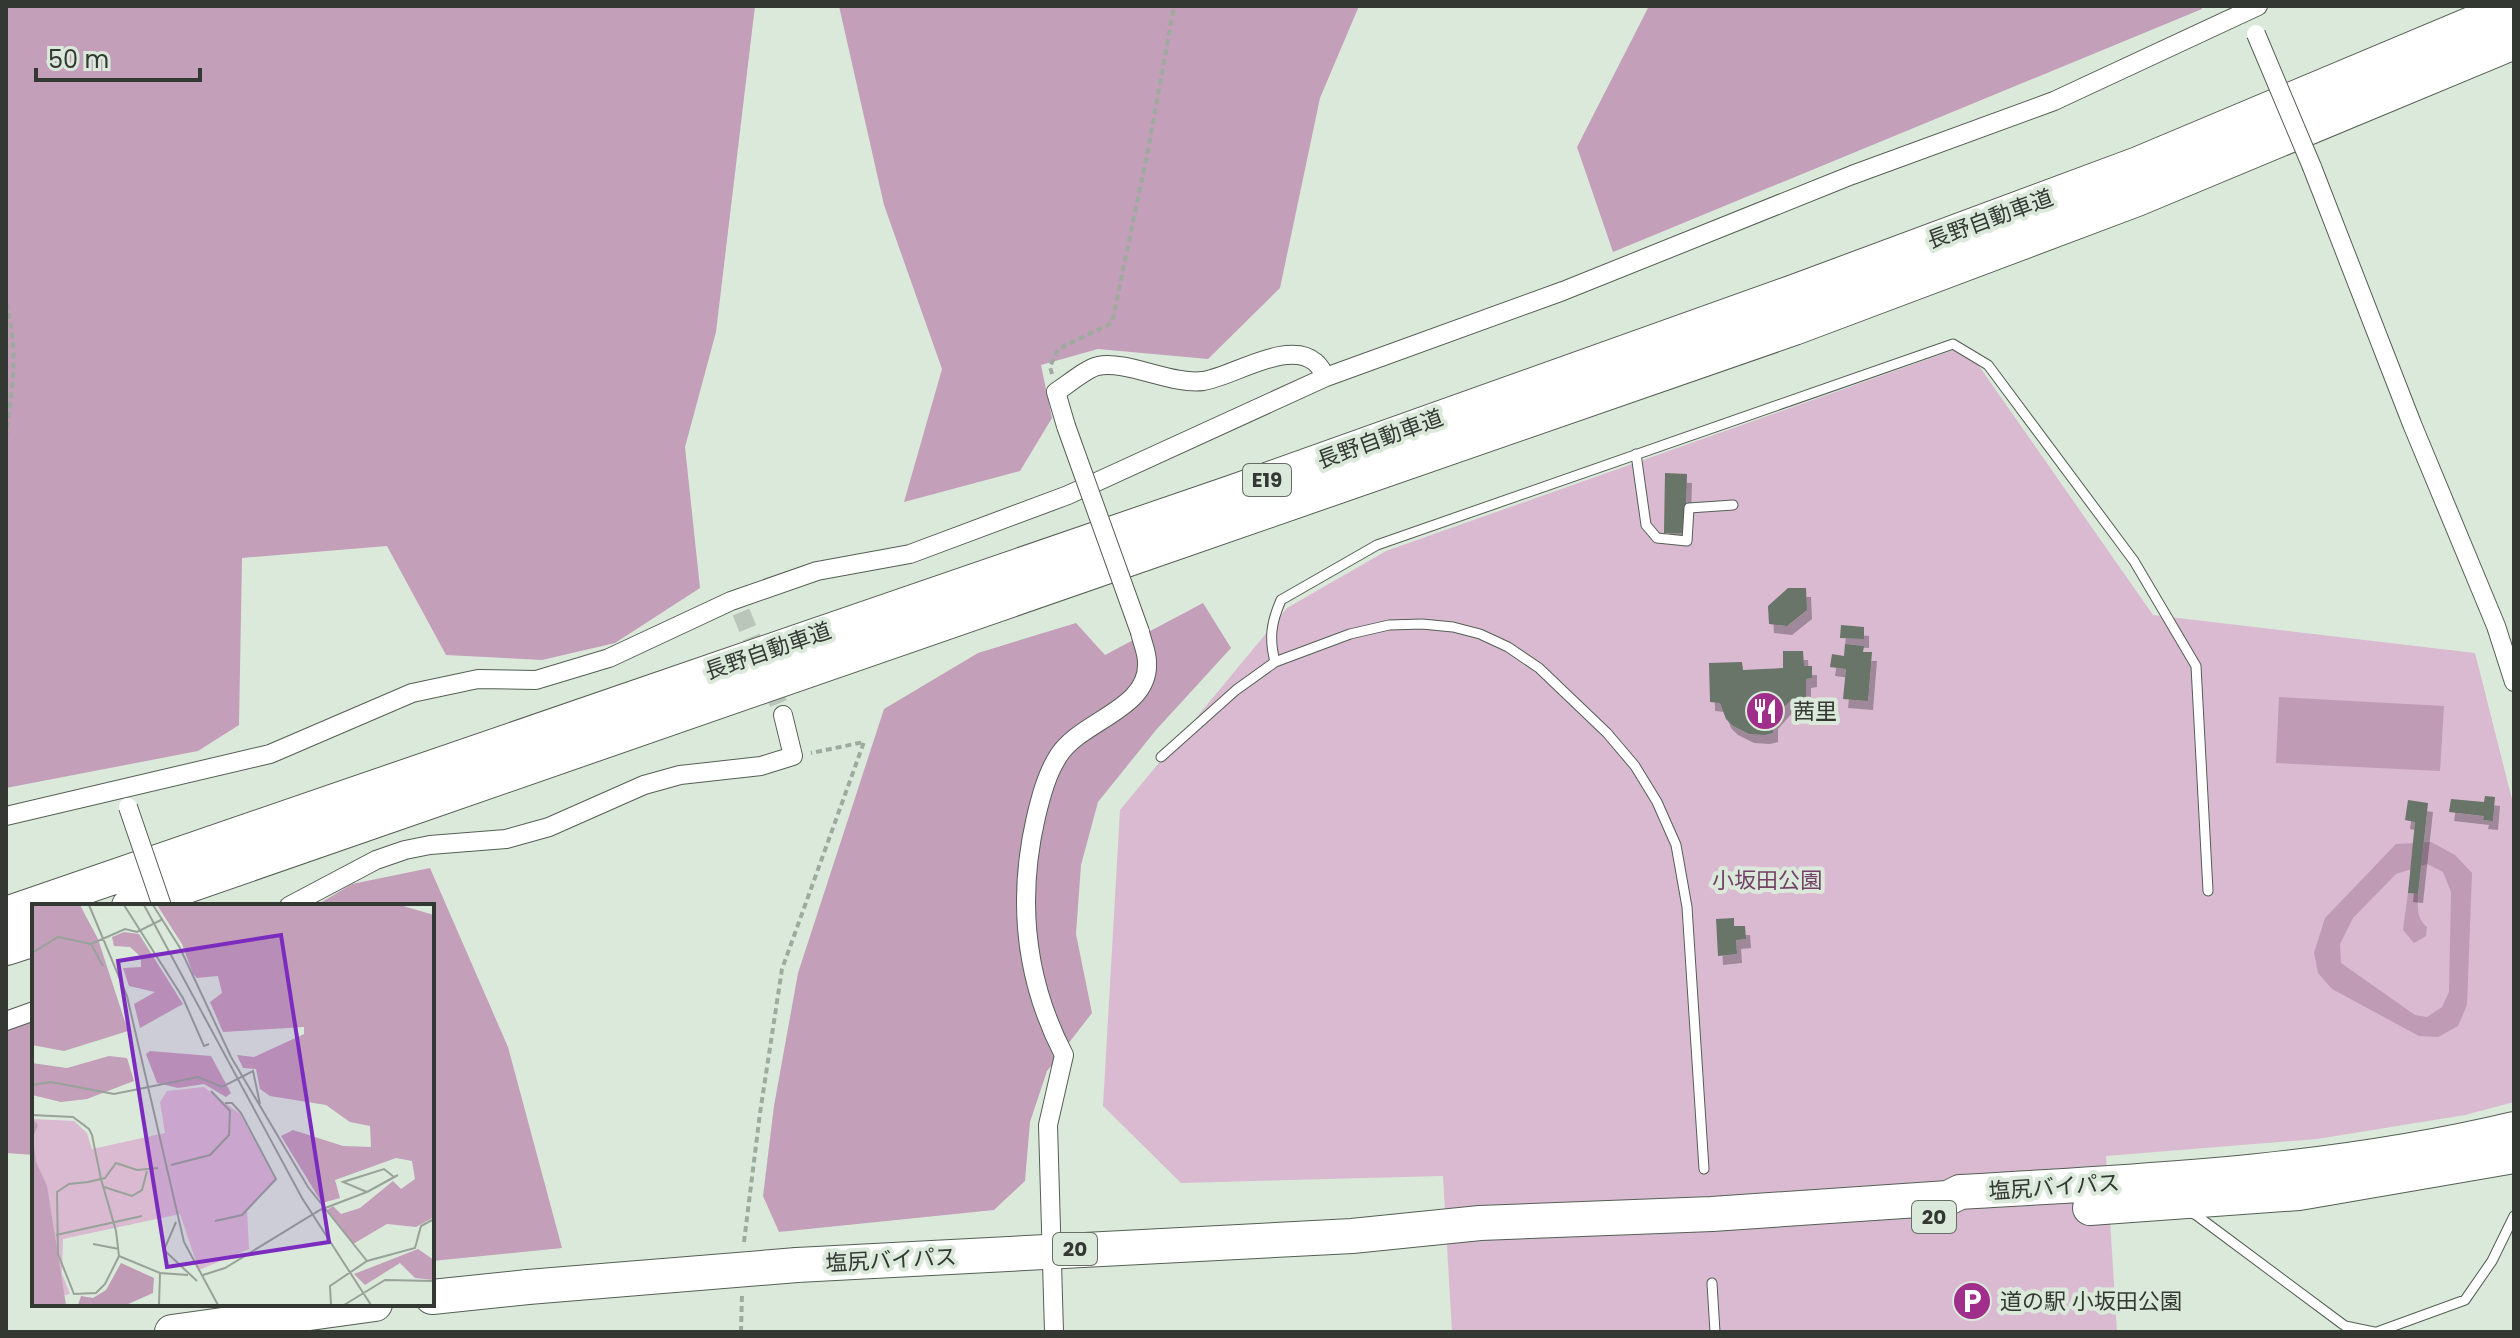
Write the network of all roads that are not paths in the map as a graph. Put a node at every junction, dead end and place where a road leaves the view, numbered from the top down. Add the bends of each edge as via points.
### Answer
1 (2514, 6) edge
2 (2252, 7) edge
3 (2514, 42) edge
4 (1326, 377) junction
5 (1636, 454) junction
6 (1733, 505) dead end
7 (1275, 662) junction
8 (2514, 682) edge
9 (783, 715) tunnel mouth
10 (1161, 757) dead end
11 (125, 799) junction
12 (6, 816) edge
13 (2208, 891) dead end
14 (35, 904) edge
15 (135, 904) edge
16 (161, 904) edge
17 (293, 904) edge
18 (32, 905) edge
19 (6, 914) edge
20 (32, 940) edge
21 (6, 948) edge
22 (32, 1012) edge
23 (6, 1021) edge
24 (2514, 1129) edge
25 (2514, 1156) edge
26 (1704, 1169) dead end
27 (2170, 1203) junction
28 (2514, 1216) edge
29 (1352, 1236) junction
30 (1052, 1250) junction
31 (1712, 1283) dead end
32 (434, 1297) edge
33 (360, 1306) edge
34 (172, 1332) edge
35 (1054, 1332) edge
36 (1715, 1332) edge
37 (2376, 1332) edge

1 - 14 highway, 長野自動車道 / E19 via 2138,164 1791,293
2 - 4 street via 2054,101
2 - 8 street, bridge via 2256,34
3 - 15 highway, 長野自動車道 / E19 via 2137,199 1794,328
4 - 11 street via 1039,506 910,554 817,571 609,658 536,680 478,679 412,693 270,754
4 - 30 street, bridge via 1307,357 1286,355 1203,381 1097,366 1056,392 1147,663 1134,699 1070,740 1057,757 1041,794 1030,845 1024,895 1031,958 1050,1027 1064,1055 1048,1125
5 - 6 lane via 1646,525 1657,538 1687,541 1689,508
5 - 7 lane via 1377,545 1281,600 1270,642
5 - 13 lane via 1953,344 1988,365 2134,561 2196,666
7 - 10 lane
7 - 26 lane via 1389,625 1453,627 1480,634 1539,668 1635,766 1676,845 1688,920
9 - 17 street via 793,756 644,785 549,827 506,839 405,850
11 - 12 street
11 - 16 street, bridge
18 - 19 highway, 長野自動車道 / E19
20 - 21 highway
22 - 23 street
24 - 29 highway, 塩尻バイパス / 20 via 2270,1171 1960,1192 1948,1198 1480,1223
25 - 27 highway, 塩尻バイパス / 20 via 2299,1193
27 - 29 highway, 塩尻バイパス / 20 via 1456,1244
27 - 37 lane via 2196,1215 2345,1326
28 - 37 lane via 2465,1300
29 - 30 highway, 塩尻バイパス / 20
30 - 32 highway, 塩尻バイパス / 20, bridge via 797,1265
30 - 35 street
31 - 36 lane
33 - 34 highway

